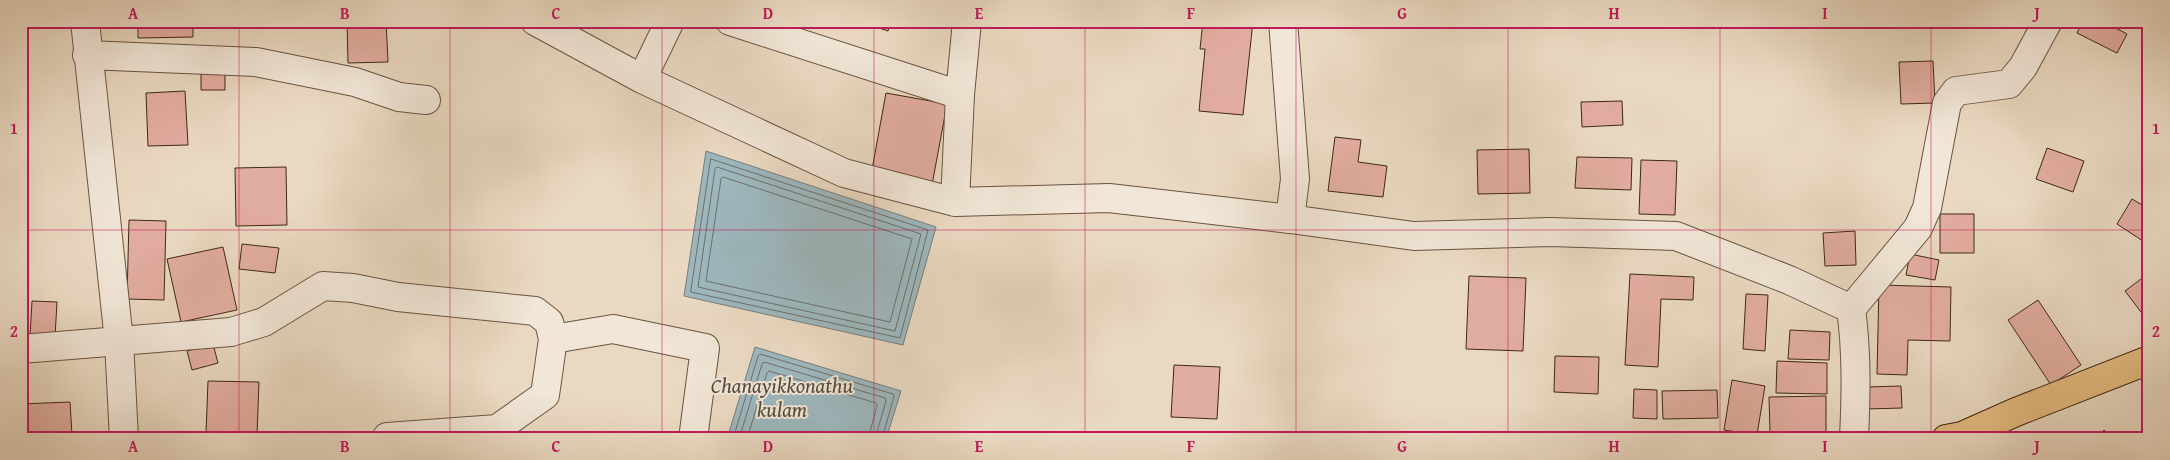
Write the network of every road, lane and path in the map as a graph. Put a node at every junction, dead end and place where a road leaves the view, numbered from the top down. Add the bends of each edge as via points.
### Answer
1 (85, 21) edge
2 (535, 21) edge
3 (670, 21) edge
4 (730, 21) edge
5 (967, 21) edge
6 (1283, 21) edge
7 (2048, 21) edge
8 (87, 55) junction
9 (642, 79) junction
10 (960, 94) junction
11 (426, 100) dead end
12 (955, 202) junction
13 (1290, 219) junction
14 (1851, 309) junction
15 (553, 339) junction
16 (119, 341) junction
17 (21, 349) edge
18 (2149, 360) edge
19 (387, 437) dead end
20 (1958, 438) edge
21 (124, 439) edge
22 (694, 439) edge
23 (1854, 439) edge

1 - 8 street
2 - 9 street
3 - 9 street
4 - 10 street
5 - 10 street
6 - 13 street via 1295,179
7 - 14 street via 2024,67 2009,84 1956,91 1947,103 1927,208 1918,228
8 - 11 street via 256,62
8 - 16 street
9 - 12 street via 844,173
10 - 12 street
12 - 13 street via 1109,198
13 - 14 street via 1414,236 1550,232 1676,236 1789,280
14 - 23 street via 1856,372
15 - 16 street via 549,322 535,311 323,286 264,322 231,332
15 - 19 street via 545,395 497,429
15 - 22 street via 613,329 706,348
16 - 17 street
16 - 21 street
18 - 20 main road

